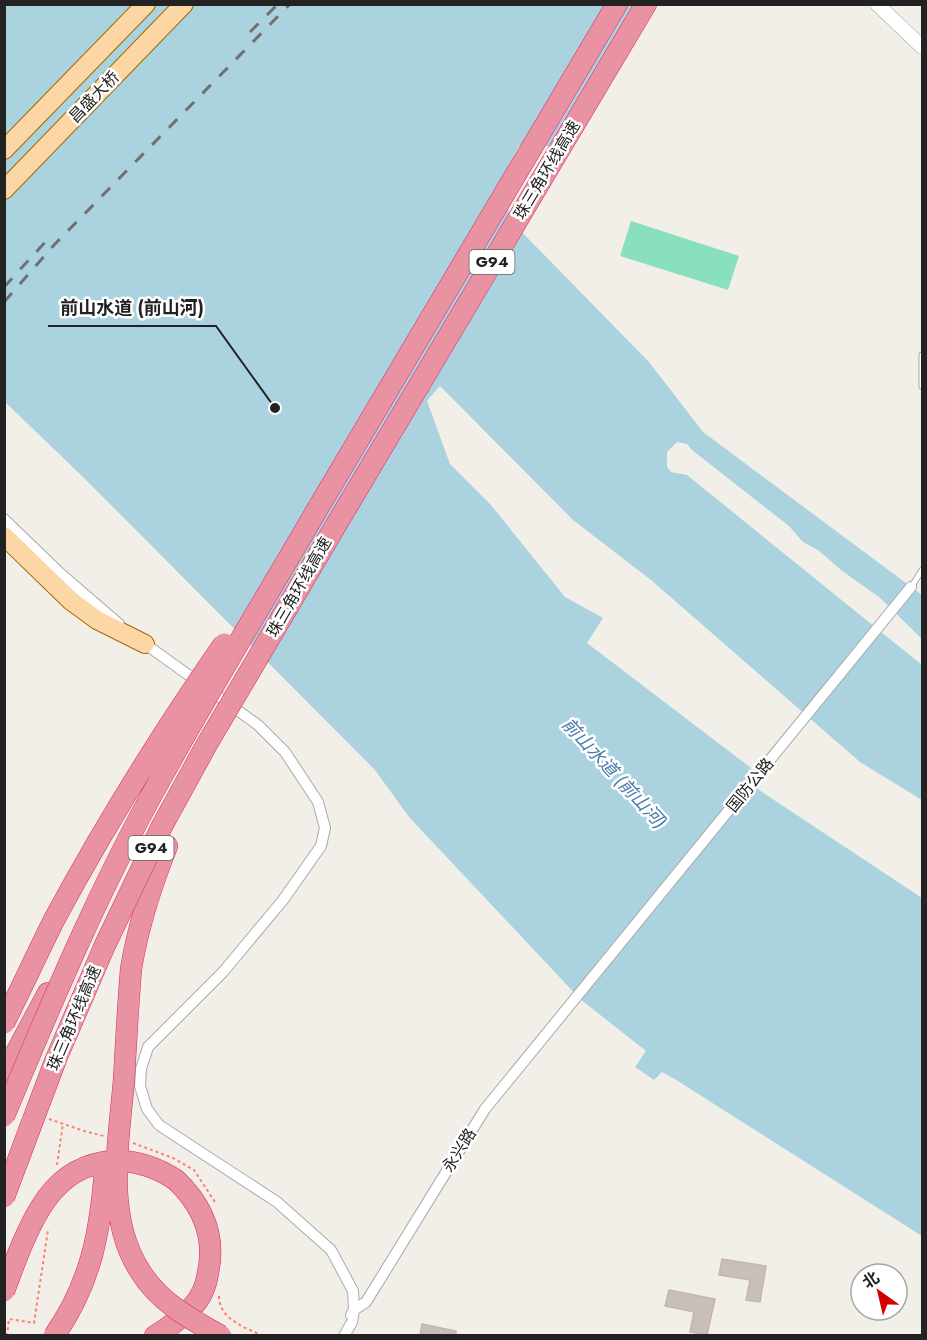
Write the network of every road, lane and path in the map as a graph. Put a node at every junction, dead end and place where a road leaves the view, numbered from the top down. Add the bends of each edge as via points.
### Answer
1 (146, 4) edge
2 (184, 4) edge
3 (617, 4) edge
4 (646, 4) edge
5 (877, 4) edge
6 (918, 43) edge
7 (4, 150) edge
8 (4, 190) edge
9 (922, 355) edge
10 (922, 386) edge
11 (318, 508) junction
12 (4, 519) edge
13 (339, 520) junction
14 (4, 536) edge
15 (922, 570) edge
16 (911, 587) joint
17 (145, 644) junction
18 (167, 846) junction
19 (104, 890) junction
20 (576, 998) joint
21 (4, 1023) edge
22 (4, 1075) edge
23 (4, 1116) edge
24 (45, 1118) dead end
25 (106, 1136) dead end
26 (128, 1142) dead end
27 (4, 1197) edge
28 (217, 1208) dead end
29 (4, 1291) edge
30 (218, 1292) dead end
31 (354, 1310) junction
32 (34, 1323) dead end
33 (7, 1335) edge
34 (54, 1335) edge
35 (154, 1335) edge
36 (221, 1335) edge
37 (263, 1335) edge
38 (339, 1335) edge
39 (344, 1335) edge

1 - 7 main road, 昌盛大桥
2 - 8 main road, 昌盛大桥
3 - 11 highway, 珠三角环线高速 / G94
4 - 13 highway, 珠三角环线高速 / G94
5 - 6 street
9 - 10 lane
11 - 19 highway, 珠三角环线高速 / G94, bridge via 160,779
11 - 21 highway, bridge via 216,656 126,797 54,920
12 - 17 street via 61,574
13 - 18 highway, bridge
13 - 27 highway, 珠三角环线高速 / G94, bridge via 162,826 56,1059
14 - 17 main road via 97,621
15 - 16 lane, 国防公路
16 - 20 street, 国防公路
17 - 31 street via 258,725 285,752 318,802 325,828 321,846 283,900 223,972 148,1047 140,1086 147,1109 159,1125 277,1202 331,1250 353,1291
18 - 34 highway, bridge via 141,901 124,969 115,1028 103,1200 94,1252 82,1289
18 - 36 highway, bridge via 143,912 131,969 117,1161 119,1214 128,1247 148,1282 179,1312
19 - 22 highway, bridge
19 - 23 highway, 珠三角环线高速 / G94, bridge
20 - 31 street, 永兴路 via 485,1108 366,1302
24 - 25 path
26 - 28 path via 157,1151 194,1170
29 - 35 highway, bridge via 42,1206 60,1185 80,1169 100,1162 125,1161 153,1168 176,1180 195,1200 206,1221 210,1264 203,1292 193,1306
30 - 37 path via 224,1313
31 - 38 street
31 - 39 street
32 - 33 path via 9,1320

